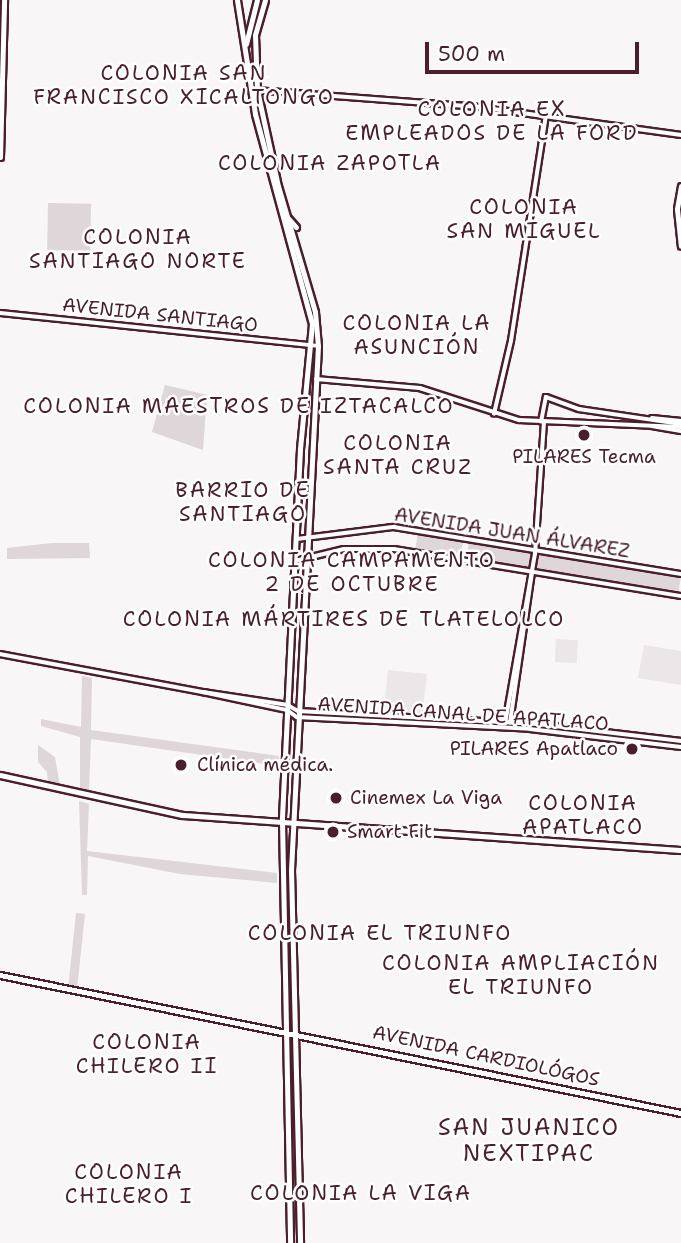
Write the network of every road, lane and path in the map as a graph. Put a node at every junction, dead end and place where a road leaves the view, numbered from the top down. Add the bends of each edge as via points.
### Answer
1 (4, 0) edge
2 (237, 0) edge
3 (257, 0) edge
4 (265, 0) edge
5 (245, 54) junction
6 (254, 90) junction
7 (546, 116) junction
8 (681, 135) edge
9 (0, 157) edge
10 (681, 186) edge
11 (286, 216) junction
12 (296, 227) dead end
13 (681, 246) edge
14 (303, 285) junction
15 (0, 313) edge
16 (315, 346) junction
17 (316, 379) junction
18 (474, 410) dead end
19 (481, 410) junction
20 (598, 412) junction
21 (494, 414) junction
22 (542, 422) junction
23 (592, 422) junction
24 (681, 426) edge
25 (300, 453) junction
26 (309, 453) junction
27 (308, 538) junction
28 (297, 539) junction
29 (534, 551) junction
30 (306, 559) junction
31 (295, 561) junction
32 (532, 572) junction
33 (681, 574) edge
34 (681, 596) edge
35 (0, 654) edge
36 (287, 708) junction
37 (298, 714) junction
38 (508, 726) junction
39 (681, 741) edge
40 (681, 747) edge
41 (285, 757) junction
42 (297, 758) junction
43 (0, 775) edge
44 (282, 820) junction
45 (292, 821) junction
46 (681, 850) edge
47 (281, 923) junction
48 (292, 923) junction
49 (0, 975) edge
50 (284, 1032) junction
51 (296, 1035) junction
52 (681, 1113) edge
53 (290, 1243) edge
54 (300, 1243) edge

1 - 9 main road
2 - 5 main road
3 - 5 main road
4 - 6 main road via 255,35
5 - 6 main road
6 - 7 street
6 - 11 main road
6 - 14 main road
7 - 8 street
7 - 21 street via 512,341
10 - 13 main road via 677,209
11 - 12 main road
11 - 14 main road
14 - 16 main road via 315,312
15 - 16 street, AVENIDA SANTIAGO
16 - 17 main road
16 - 25 main road
17 - 19 street via 420,388
17 - 26 main road
18 - 19 street
19 - 21 street
20 - 22 street via 546,397
20 - 23 street
20 - 24 street
21 - 22 street
22 - 23 street
22 - 29 street
23 - 24 street
25 - 26 main road
25 - 28 main road
26 - 27 main road
27 - 28 street, AVENIDA JUAN ÁLVAREZ
27 - 29 street, AVENIDA JUAN ÁLVAREZ via 394,527
27 - 30 main road
28 - 31 main road
29 - 32 street
29 - 33 street, AVENIDA JUAN ÁLVAREZ
30 - 31 street, AVENIDA JUAN ÁLVAREZ
30 - 32 street, AVENIDA JUAN ÁLVAREZ via 344,549 394,549
30 - 37 main road
31 - 36 main road
32 - 34 street, AVENIDA JUAN ÁLVAREZ
32 - 38 street
35 - 36 street
36 - 37 street, AVENIDA CANAL DE APATLACO
36 - 41 main road
37 - 38 street, AVENIDA CANAL DE APATLACO
37 - 42 main road
38 - 39 street, AVENIDA CANAL DE APATLACO
38 - 40 street, AVENIDA CANAL DE APATLACO
41 - 42 main road
41 - 44 main road
42 - 45 main road
43 - 44 main road via 155,812
44 - 45 main road
44 - 47 main road
45 - 46 main road
45 - 48 main road
47 - 48 main road
47 - 50 main road
48 - 51 main road
49 - 50 main road, AVENIDA CARDIOLÓGOS
50 - 51 main road, AVENIDA CARDIOLÓGOS
50 - 53 main road
51 - 52 main road, AVENIDA CARDIOLÓGOS
51 - 54 main road

